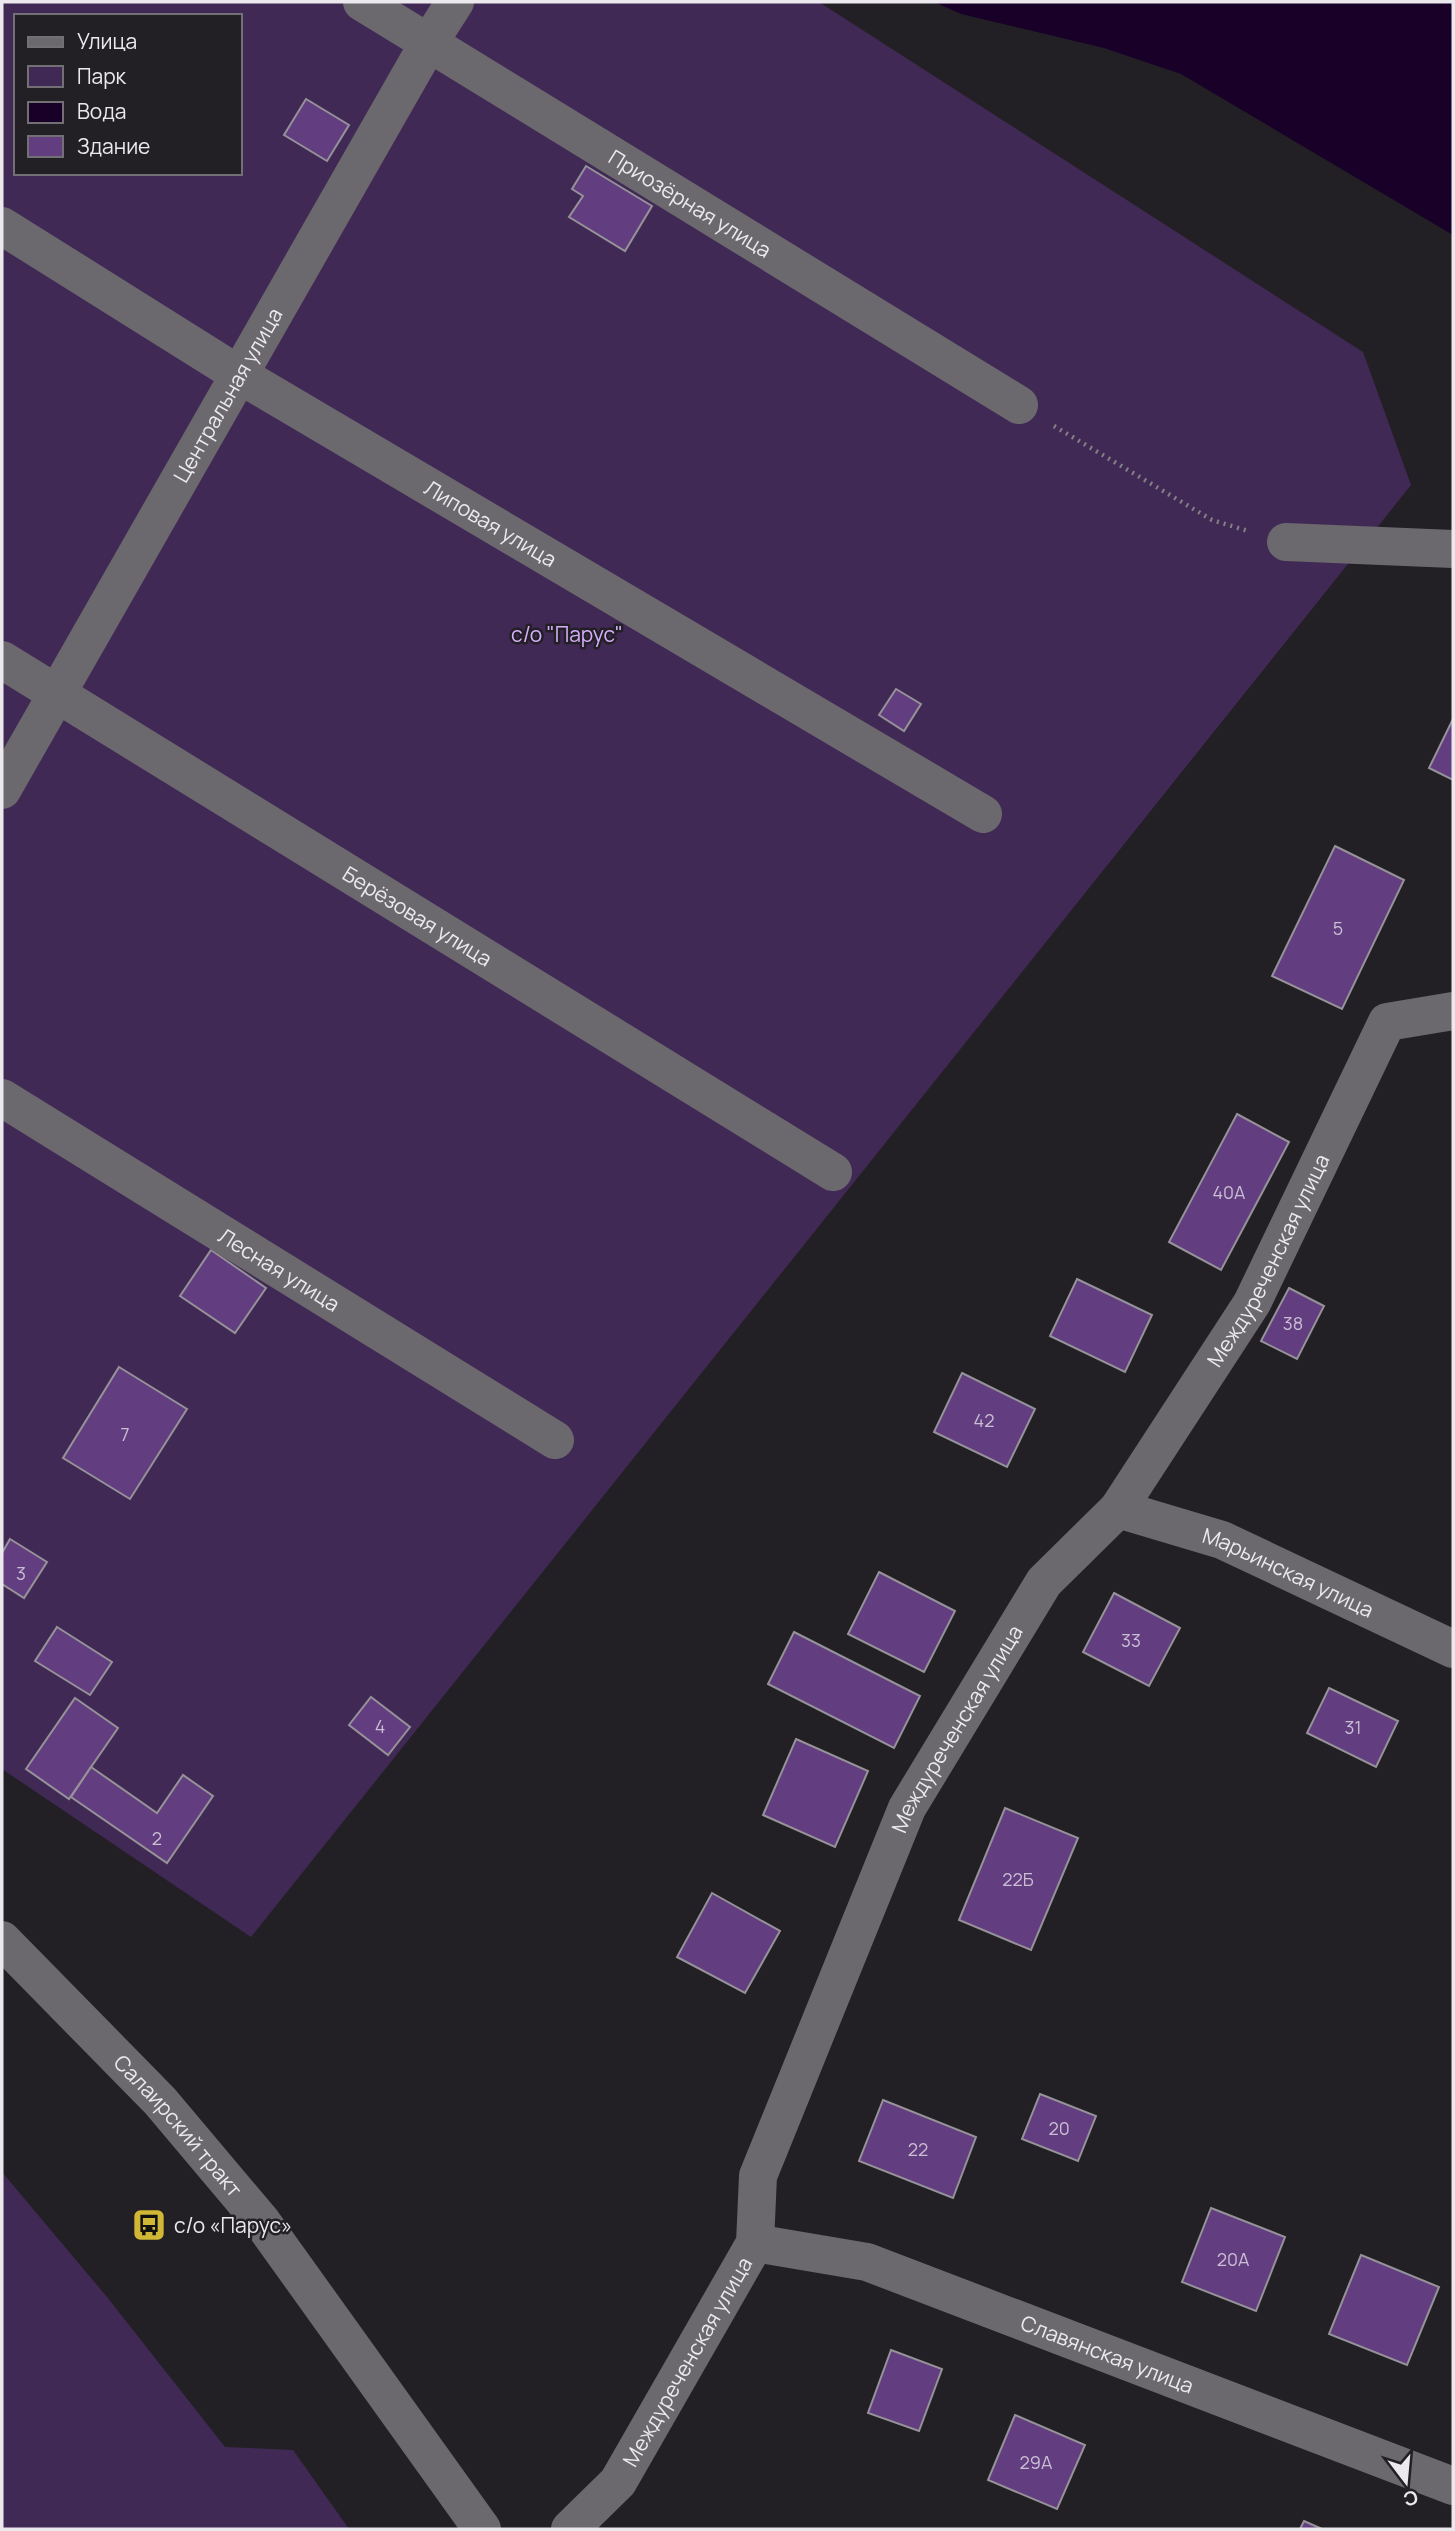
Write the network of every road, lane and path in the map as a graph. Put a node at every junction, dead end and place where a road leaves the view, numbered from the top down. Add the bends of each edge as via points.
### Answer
1 (362, 2) edge
2 (455, 2) edge
3 (428, 44) junction
4 (2, 226) edge
5 (238, 374) junction
6 (1019, 405) joint
7 (1286, 542) joint
8 (1453, 549) edge
9 (2, 660) edge
10 (57, 693) junction
11 (2, 790) edge
12 (983, 814) dead end
13 (1453, 1012) edge
14 (2, 1098) edge
15 (832, 1172) dead end
16 (555, 1440) dead end
17 (1118, 1509) junction
18 (1453, 1649) edge
19 (2, 1940) edge
20 (755, 2243) junction
21 (1453, 2486) edge
22 (482, 2529) edge
23 (570, 2529) edge

1 - 3 street, Приозёрная улица
2 - 3 street, Центральная улица
3 - 5 street, Центральная улица
3 - 6 street, Приозёрная улица
4 - 5 street, Липовая улица
5 - 10 street, Центральная улица
5 - 12 street, Липовая улица
6 - 7 path via 1212,520
7 - 8 street
9 - 10 street, Берёзовая улица
10 - 11 street, Центральная улица
10 - 15 street, Берёзовая улица
13 - 17 street, Междуреченская улица via 1387,1022 1252,1303
14 - 16 street, Лесная улица
17 - 18 street, Марьинская улица via 1222,1540
17 - 20 street, Междуреченская улица via 1044,1582 907,1808 758,2176
19 - 22 street, Салаирский тракт via 160,2101 262,2222
20 - 21 street, Славянская улица via 867,2262
20 - 23 street, Междуреченская улица via 618,2482

